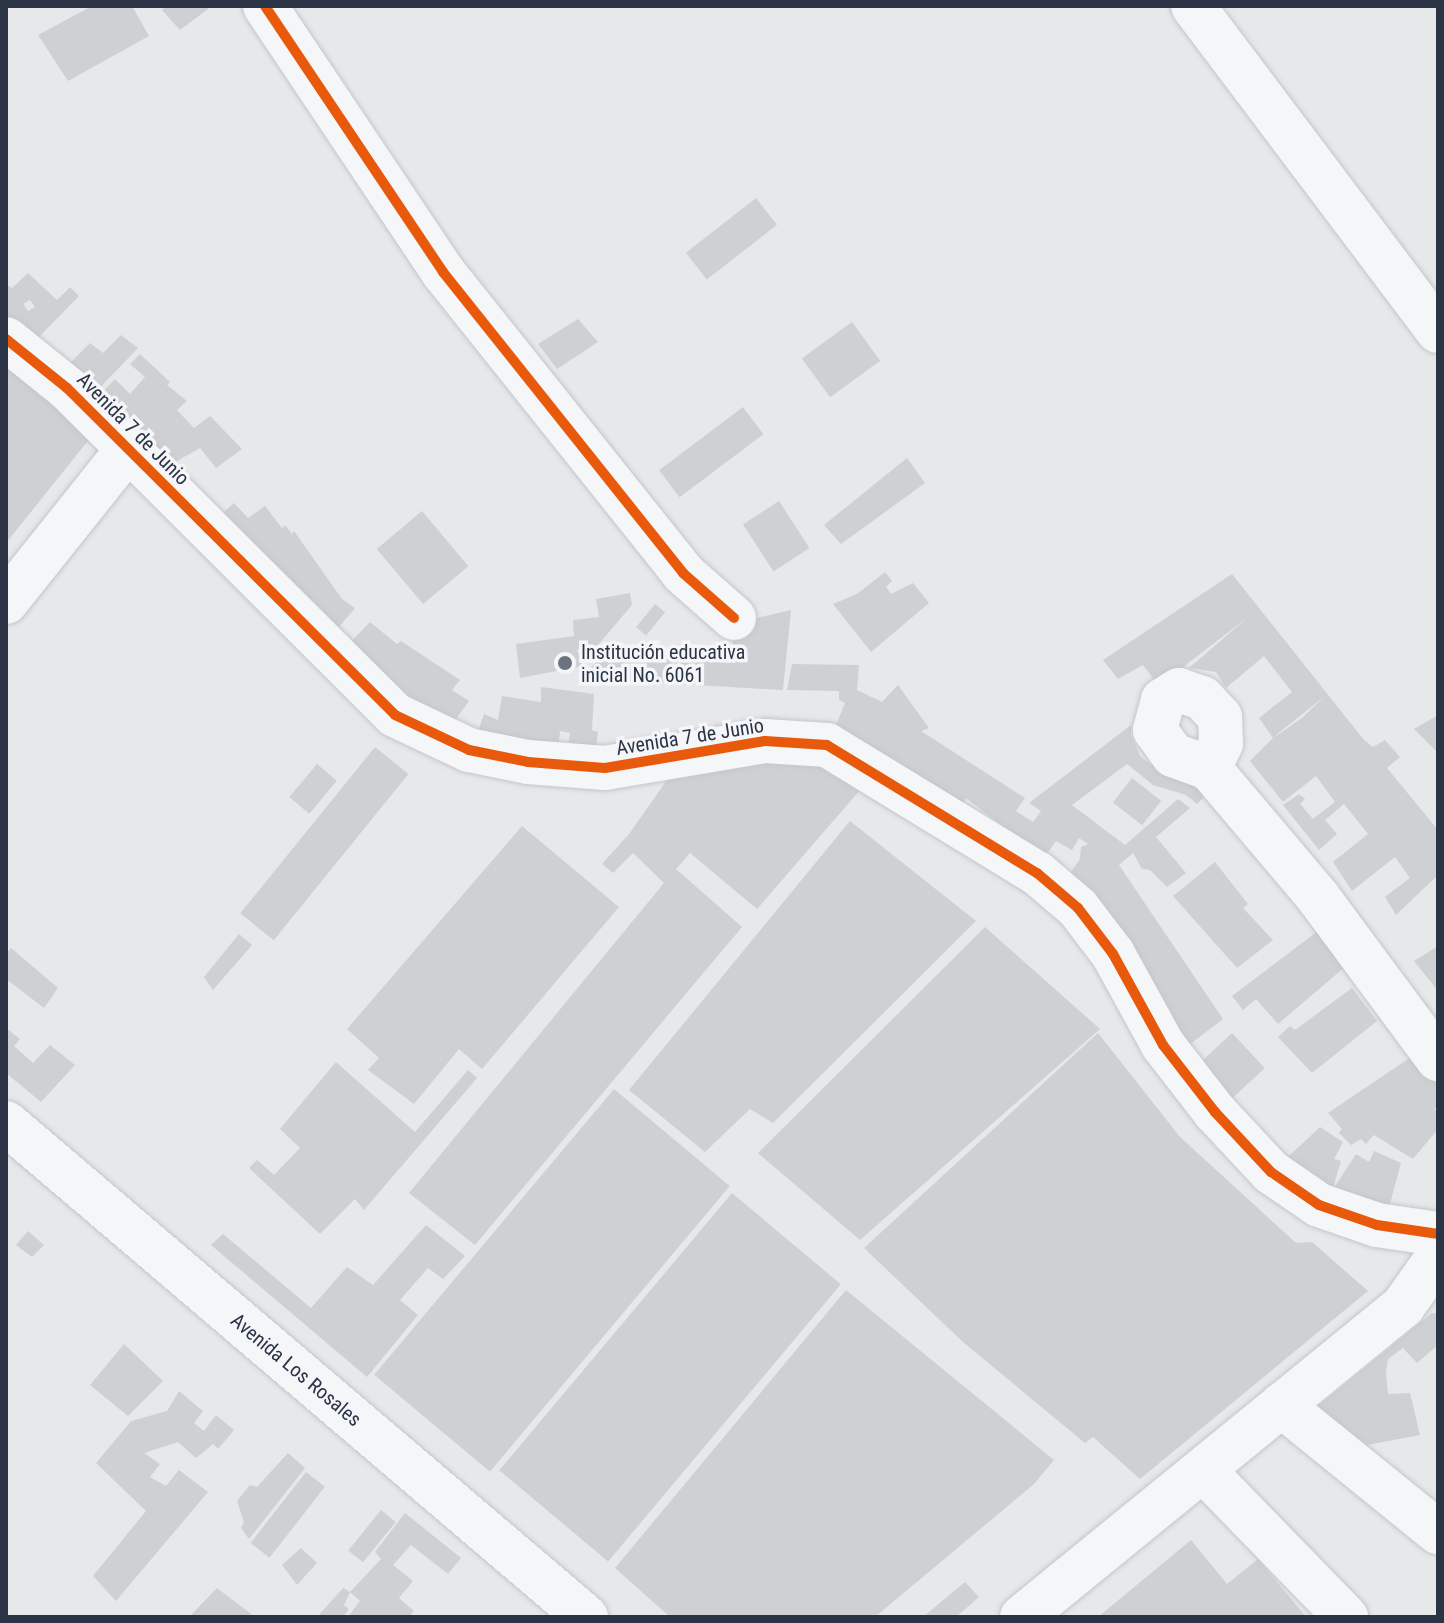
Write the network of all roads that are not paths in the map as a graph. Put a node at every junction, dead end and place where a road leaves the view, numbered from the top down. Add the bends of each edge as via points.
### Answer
1 (265, 6) edge
2 (1193, 6) edge
3 (1438, 331) edge
4 (6, 339) edge
5 (128, 449) junction
6 (6, 602) edge
7 (734, 618) dead end
8 (1209, 768) dead end
9 (1438, 1059) edge
10 (6, 1123) edge
11 (1438, 1234) edge
12 (1431, 1278) edge
13 (1281, 1405) junction
14 (1204, 1471) junction
15 (1438, 1532) edge
16 (586, 1617) edge
17 (1022, 1617) edge
18 (1346, 1617) edge

1 - 7 street via 443,272 683,573
2 - 3 street
4 - 5 street, Avenida 7 de Junio via 67,388
5 - 6 street
5 - 11 street, Avenida 7 de Junio via 395,715 469,750 528,762 605,768 765,741 827,745 919,798 1037,873 1078,908 1113,954 1163,1045 1271,1172 1319,1205 1377,1225
8 - 9 street via 1327,909
10 - 16 street, Avenida Los Rosales
12 - 13 street
13 - 14 street
13 - 15 street
14 - 17 street
14 - 18 street

